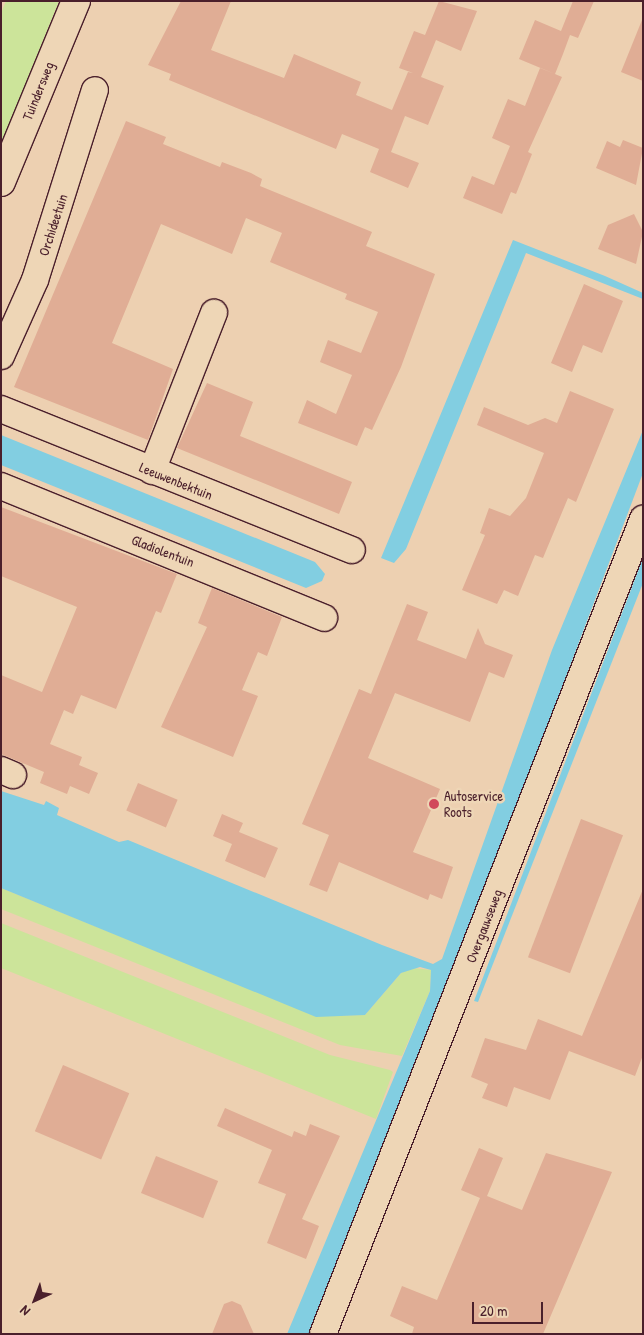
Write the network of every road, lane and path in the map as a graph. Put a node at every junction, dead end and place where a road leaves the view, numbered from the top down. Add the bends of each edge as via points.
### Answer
1 (76, 1) edge
2 (95, 90) dead end
3 (1, 182) edge
4 (214, 313) dead end
5 (1, 356) edge
6 (1, 410) edge
7 (152, 472) junction
8 (1, 486) edge
9 (643, 518) edge
10 (352, 550) dead end
11 (324, 618) dead end
12 (323, 1334) edge

1 - 3 main road, Tuindersweg
2 - 5 street, Orchideetuin via 35,280
4 - 7 street
6 - 7 street, Leeuwenbektuin
7 - 10 street, Leeuwenbektuin
8 - 11 street, Gladiolentuin
9 - 12 street, Overgauwseweg

